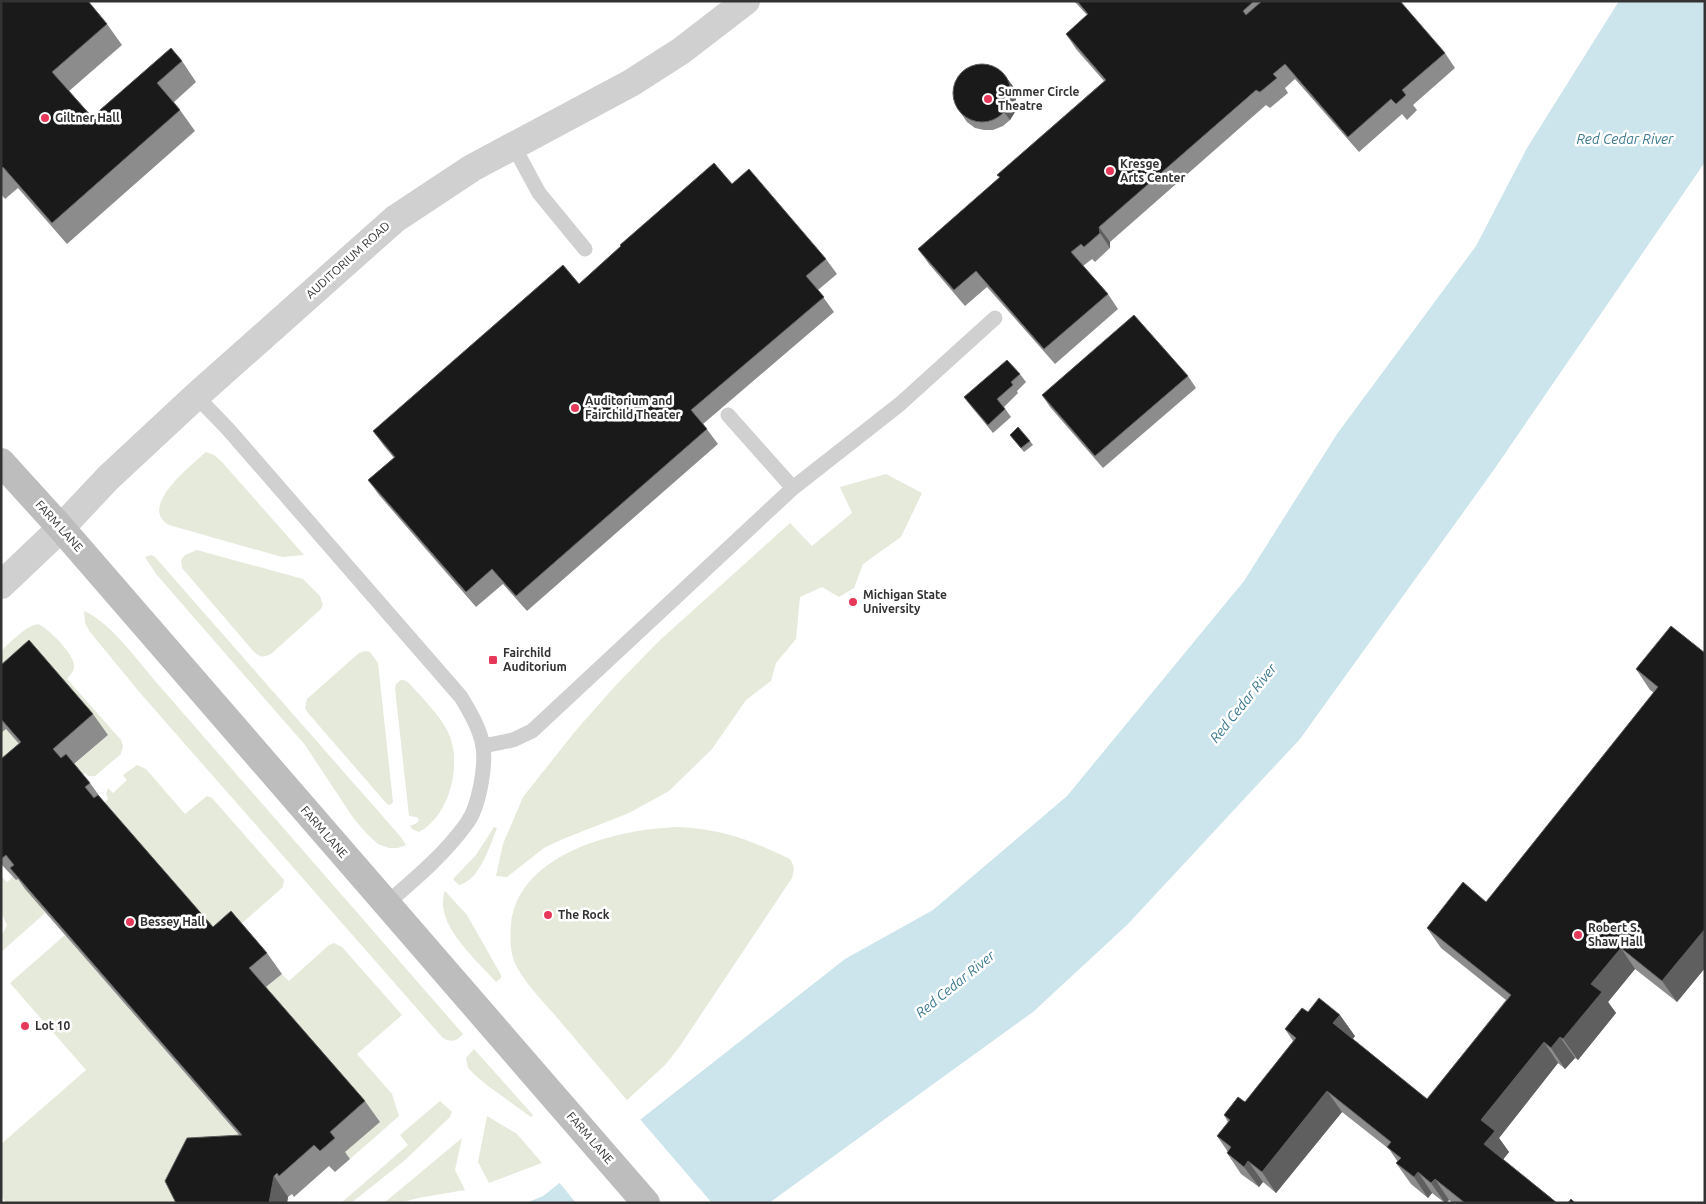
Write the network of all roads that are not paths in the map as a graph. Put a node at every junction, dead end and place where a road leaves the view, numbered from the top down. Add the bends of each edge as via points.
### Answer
1 (746, 1) edge
2 (513, 145) junction
3 (585, 248) dead end
4 (995, 318) edge
5 (196, 396) junction
6 (728, 415) dead end
7 (1, 462) edge
8 (793, 488) junction
9 (61, 528) junction
10 (1, 585) edge
11 (483, 746) junction
12 (386, 904) junction
13 (646, 1203) edge

1 - 2 street, AUDITORIUM ROAD via 681,51 631,83
2 - 3 lane via 539,193
2 - 5 street, AUDITORIUM ROAD via 395,218
4 - 8 lane via 900,404
5 - 9 street, AUDITORIUM ROAD via 108,478
5 - 11 lane via 461,697
6 - 8 lane
7 - 9 street, FARM LANE
8 - 11 lane via 532,730 513,740
9 - 10 street, AUDITORIUM ROAD
9 - 12 street, FARM LANE
11 - 12 lane via 483,772 468,822 432,864
12 - 13 street, FARM LANE

